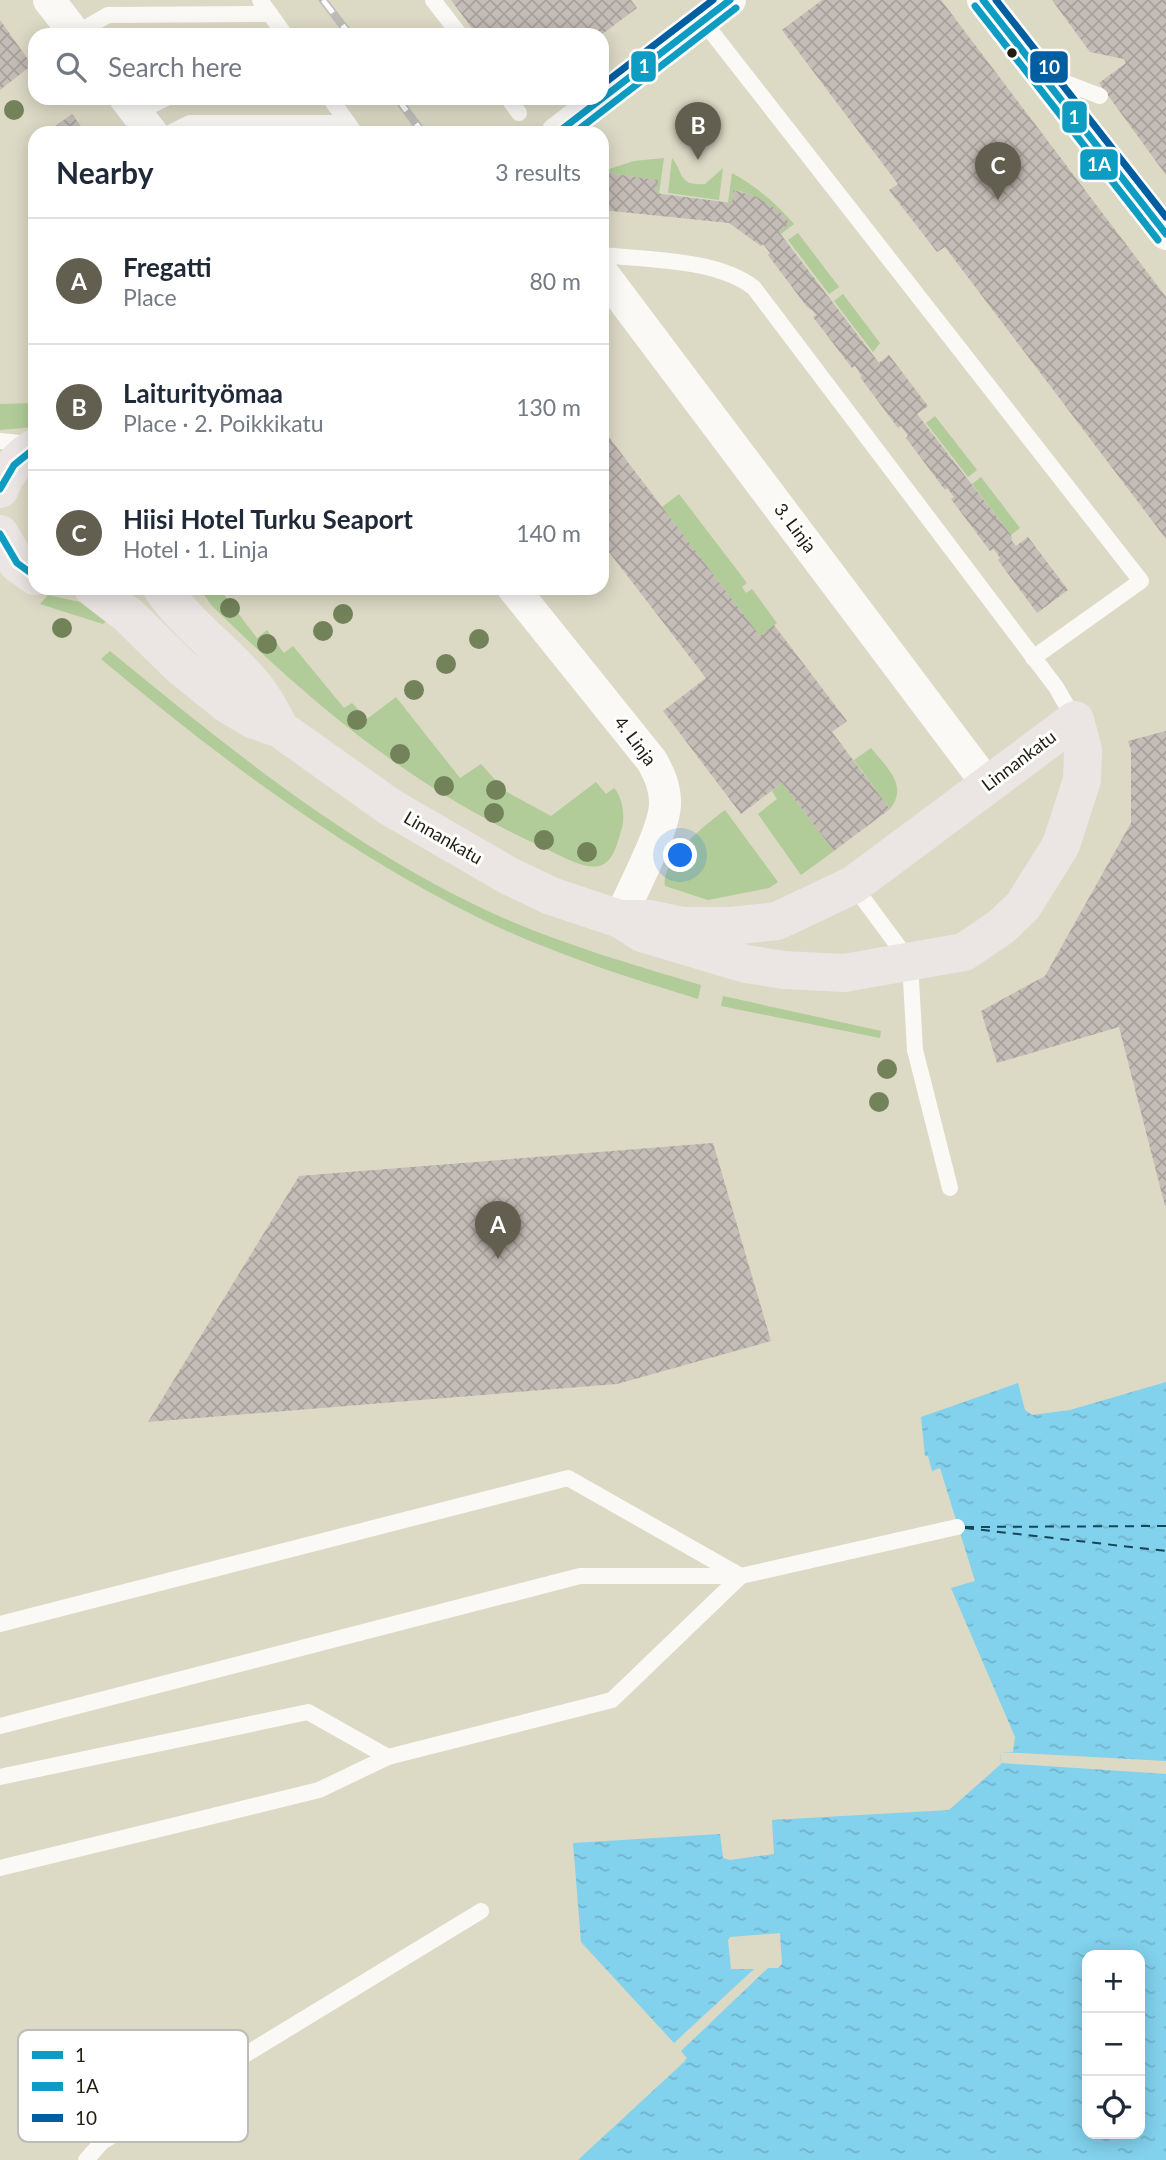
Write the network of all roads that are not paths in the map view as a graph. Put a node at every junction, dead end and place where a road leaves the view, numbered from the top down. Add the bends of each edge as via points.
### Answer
1 (260, 0) edge
2 (433, 0) edge
3 (730, 0) edge
4 (983, 0) edge
5 (57, 2) edge
6 (695, 10) edge
7 (270, 14) junction
8 (72, 28) edge
9 (85, 28) edge
10 (280, 28) edge
11 (455, 28) edge
12 (1040, 73) junction
13 (609, 87) edge
14 (1100, 96) dead end
15 (154, 105) edge
16 (335, 105) edge
17 (513, 105) edge
18 (588, 105) edge
19 (519, 113) dead end
20 (138, 115) edge
21 (183, 126) edge
22 (297, 126) edge
23 (350, 126) edge
24 (565, 126) edge
25 (1166, 234) edge
26 (609, 256) edge
27 (609, 281) edge
28 (0, 442) edge
29 (28, 445) edge
30 (28, 451) edge
31 (0, 489) edge
32 (102, 595) edge
33 (166, 595) edge
34 (519, 595) edge
35 (1033, 658) junction
36 (1075, 720) junction
37 (280, 730) junction
38 (988, 785) junction
39 (853, 885) junction
40 (620, 919) junction
41 (910, 962) junction
42 (950, 1188) dead end
43 (957, 1527) dead end
44 (741, 1576) junction
45 (0, 1624) edge
46 (0, 1726) edge
47 (388, 1757) junction
48 (0, 1777) edge
49 (0, 1868) edge
50 (481, 1911) dead end
51 (248, 2053) edge
52 (102, 2142) edge
53 (86, 2160) edge

1 - 7 lane
2 - 11 lane
3 - 6 street
4 - 12 street
5 - 8 street
6 - 13 street
6 - 35 lane via 1141,581
7 - 9 lane via 108,15
7 - 10 lane
12 - 14 lane
12 - 25 street
15 - 20 lane
16 - 23 lane
17 - 19 lane
18 - 24 street
21 - 22 lane via 190,122
26 - 35 lane via 716,269 754,288
27 - 38 street, 3. Linja
28 - 29 lane
30 - 31 main road via 5,475
32 - 37 main road, Linnankatu via 227,704
33 - 37 main road, Linnankatu via 248,679
34 - 40 street, 4. Linja via 652,761 664,785 666,805 661,824
35 - 36 lane
36 - 38 main road, Linnankatu
36 - 41 main road, Linnankatu via 1083,750 1082,780 1061,845 1023,906 964,952
37 - 40 main road, Linnankatu via 390,807 509,876
38 - 39 main road, Linnankatu
39 - 40 main road, Linnankatu via 777,921 695,926
39 - 41 lane
40 - 41 main road, Linnankatu via 642,933 770,968 844,973
41 - 42 lane via 915,1050
43 - 44 lane
44 - 45 lane via 568,1478
44 - 46 lane via 580,1576
44 - 47 lane via 612,1700
47 - 48 lane via 308,1712
47 - 49 lane via 319,1790
50 - 51 lane
52 - 53 lane

